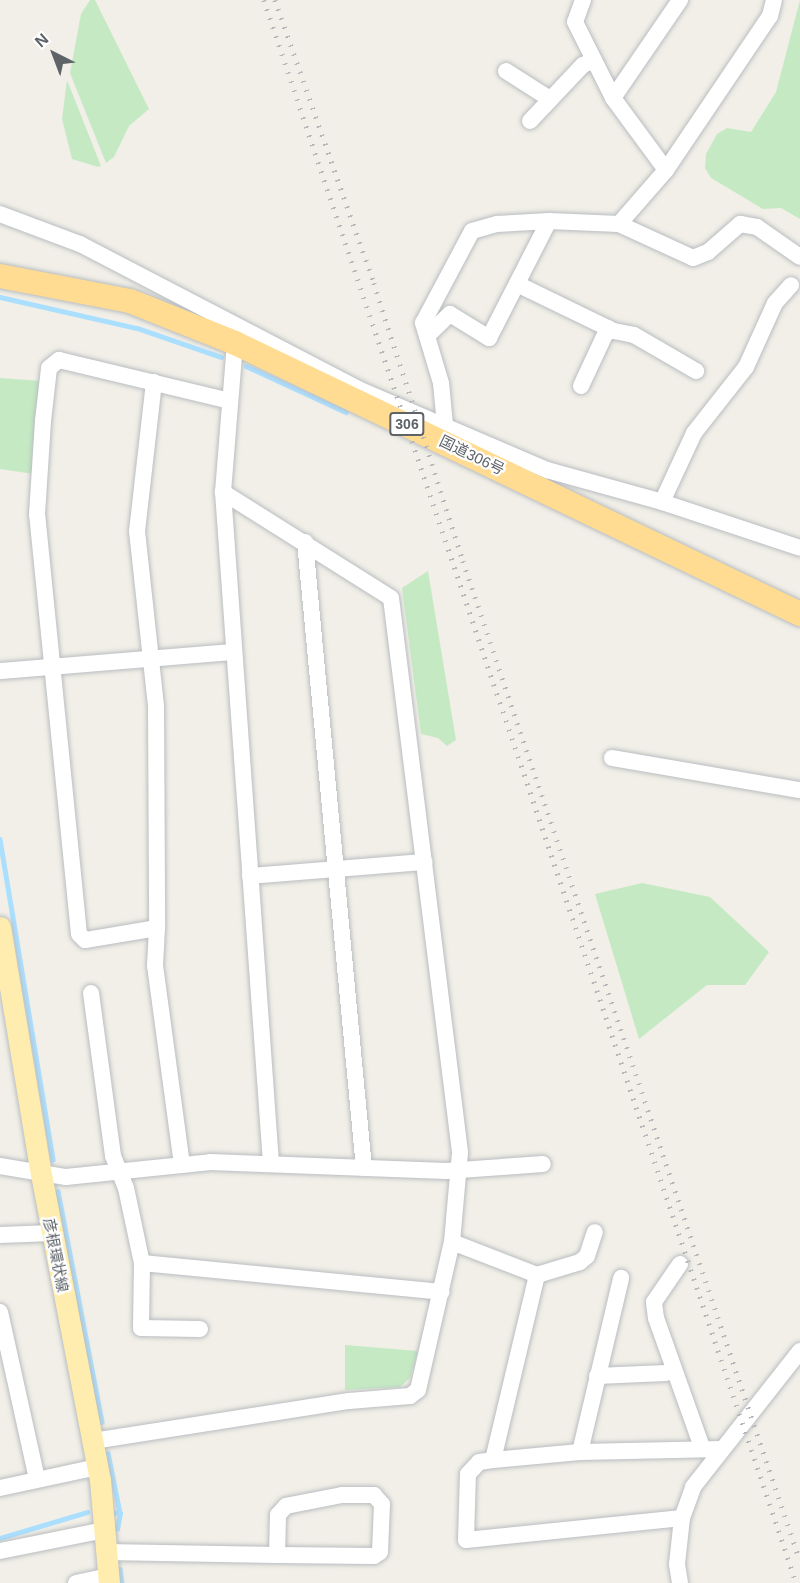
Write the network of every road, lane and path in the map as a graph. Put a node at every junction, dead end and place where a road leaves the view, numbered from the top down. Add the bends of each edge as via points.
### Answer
1 (584, 0) edge
2 (680, 0) edge
3 (774, 0) edge
4 (594, 60) junction
5 (506, 71) dead end
6 (614, 98) junction
7 (550, 99) junction
8 (530, 121) dead end
9 (666, 170) junction
10 (0, 214) edge
11 (549, 221) junction
12 (619, 224) junction
13 (800, 257) edge
14 (0, 276) edge
15 (517, 284) junction
16 (791, 285) dead end
17 (609, 328) junction
18 (427, 336) junction
19 (235, 343) junction
20 (696, 371) dead end
21 (154, 382) junction
22 (581, 386) dead end
23 (230, 401) junction
24 (445, 425) junction
25 (224, 492) junction
26 (662, 502) junction
27 (305, 542) junction
28 (800, 548) edge
29 (800, 614) edge
30 (233, 652) junction
31 (152, 659) junction
32 (52, 667) junction
33 (0, 671) edge
34 (612, 758) dead end
35 (800, 790) edge
36 (424, 862) junction
37 (335, 869) junction
38 (250, 876) junction
39 (0, 927) edge
40 (157, 928) junction
41 (91, 993) dead end
42 (271, 1164) junction
43 (543, 1164) dead end
44 (182, 1165) junction
45 (0, 1166) edge
46 (363, 1168) junction
47 (459, 1169) junction
48 (119, 1172) junction
49 (41, 1174) junction
50 (594, 1232) dead end
51 (52, 1233) junction
52 (0, 1235) edge
53 (452, 1242) junction
54 (142, 1263) junction
55 (680, 1264) dead end
56 (537, 1275) junction
57 (621, 1278) dead end
58 (442, 1292) junction
59 (0, 1312) edge
60 (200, 1329) dead end
61 (800, 1352) edge
62 (666, 1373) dead end
63 (597, 1376) junction
64 (93, 1441) junction
65 (702, 1447) junction
66 (721, 1449) junction
67 (580, 1452) junction
68 (493, 1460) junction
69 (98, 1473) junction
70 (37, 1479) junction
71 (0, 1488) edge
72 (682, 1518) junction
73 (104, 1522) junction
74 (0, 1551) edge
75 (105, 1552) junction
76 (277, 1555) junction
77 (109, 1580) edge
78 (76, 1583) edge
79 (680, 1583) edge

1 - 4 street via 575,22
2 - 6 street
3 - 9 street via 770,16
4 - 6 street
4 - 7 street via 583,65
5 - 7 street
6 - 9 street
7 - 8 street
9 - 12 street
10 - 24 street via 80,244 358,389
11 - 12 street
11 - 15 street
11 - 18 street via 497,224 472,231 423,323
12 - 13 street via 693,258 708,252 740,224 757,227
14 - 19 highway, 国道306号 / 306 via 130,301
15 - 17 street
15 - 18 street via 489,338 450,314
16 - 26 street via 775,303 746,367 694,433
17 - 20 street via 634,335
17 - 22 street
18 - 24 street via 441,382
19 - 23 street
19 - 29 highway, 国道306号 / 306
21 - 23 street
21 - 31 street via 137,531
21 - 32 street via 59,360 49,368 37,514
23 - 25 street
24 - 26 street via 548,470
25 - 27 street
25 - 30 street
26 - 28 street
27 - 36 street via 391,598
27 - 37 street
30 - 31 street
30 - 38 street
31 - 32 street
31 - 40 street via 156,706
32 - 33 street
32 - 40 street via 79,934 85,940
34 - 35 street
36 - 37 street
36 - 47 street
37 - 38 street
37 - 46 street
38 - 42 street
39 - 49 main road, 彦根環状線
40 - 44 street via 155,966
41 - 48 street via 113,1156
42 - 44 street
42 - 46 street
43 - 47 street
44 - 48 street
45 - 49 street
46 - 47 street
47 - 53 street
48 - 49 street via 66,1177
48 - 54 street
49 - 51 main road, 彦根環状線
50 - 56 street via 587,1256 580,1262
51 - 52 street
51 - 64 main road, 彦根環状線
53 - 56 street
53 - 58 street
54 - 58 street
54 - 60 street via 141,1328
55 - 65 street via 654,1302
56 - 68 street
57 - 63 street
58 - 64 street via 418,1390 410,1396 349,1401
59 - 70 street
61 - 66 street
62 - 63 street
63 - 67 street
64 - 69 main road, 彦根環状線
65 - 66 street
65 - 67 street
66 - 72 street via 693,1487
67 - 68 street
68 - 72 street via 479,1462 468,1474 466,1540
69 - 70 street
69 - 73 main road, 彦根環状線
70 - 71 street
72 - 79 street via 677,1564
73 - 74 street
73 - 75 main road, 彦根環状線
75 - 76 street
75 - 77 main road, 彦根環状線
76 - 76 street via 374,1556 380,1552 382,1504 374,1495 342,1494 286,1506 278,1515
77 - 78 street

